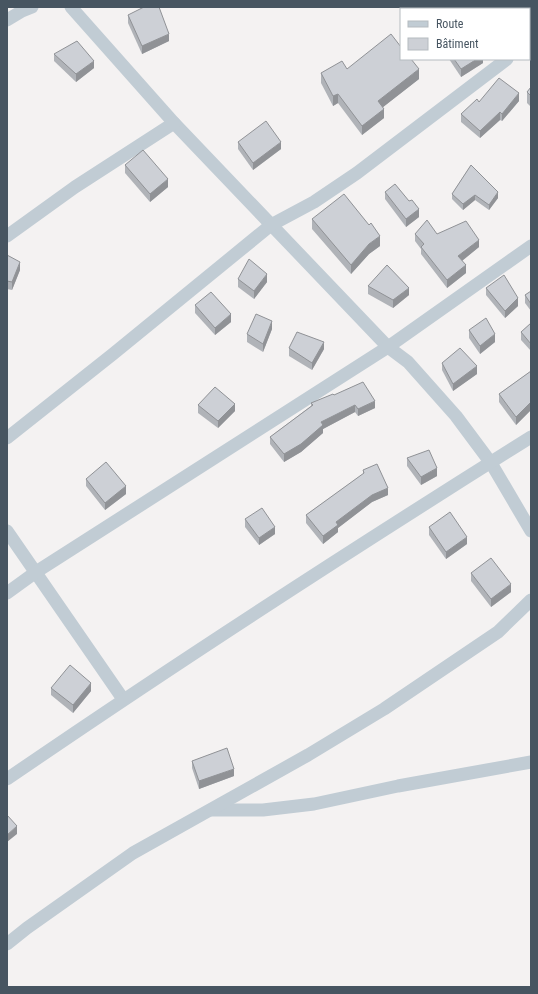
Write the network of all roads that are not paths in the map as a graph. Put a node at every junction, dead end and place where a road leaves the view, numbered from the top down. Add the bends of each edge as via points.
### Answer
1 (32, 7) edge
2 (71, 7) edge
3 (7, 20) edge
4 (506, 60) edge
5 (174, 123) junction
6 (271, 225) junction
7 (7, 236) edge
8 (531, 246) edge
9 (388, 347) junction
10 (531, 437) edge
11 (7, 438) edge
12 (491, 463) junction
13 (531, 531) edge
14 (7, 532) edge
15 (36, 572) junction
16 (7, 593) edge
17 (531, 600) edge
18 (123, 699) junction
19 (531, 762) edge
20 (7, 778) edge
21 (210, 810) junction
22 (7, 944) edge

1 - 3 street
2 - 5 street
4 - 6 street via 357,174 314,202
5 - 6 street
5 - 7 street
6 - 9 street
6 - 11 street
8 - 9 street
9 - 12 street via 425,379
9 - 15 street
10 - 12 street
12 - 13 street
12 - 18 street
14 - 15 street
15 - 16 street
15 - 18 street
17 - 21 street via 498,632 384,709
18 - 20 street
19 - 21 street via 314,804 263,810
21 - 22 street via 133,853

